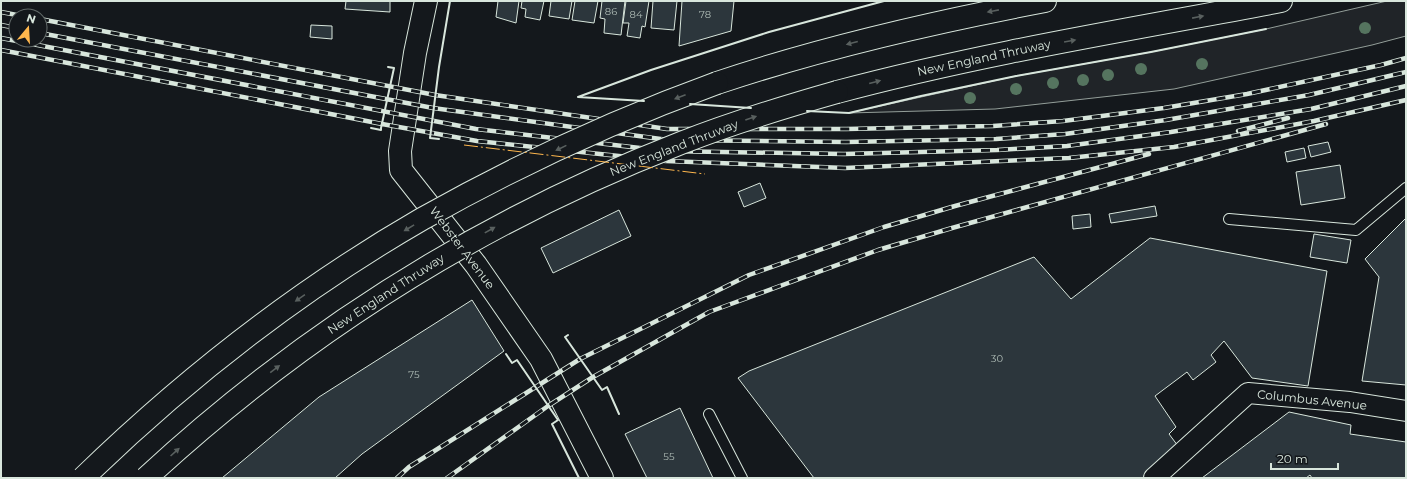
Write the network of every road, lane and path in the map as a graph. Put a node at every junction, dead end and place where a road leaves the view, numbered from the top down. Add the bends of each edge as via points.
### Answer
1 (426, 1) edge
2 (1045, 1) edge
3 (1282, 1) edge
4 (1406, 188) edge
5 (1229, 219) dead end
6 (1406, 411) edge
7 (709, 414) dead end
8 (84, 478) edge
9 (146, 478) edge
10 (602, 478) edge
11 (742, 478) edge
12 (1154, 478) edge

1 - 10 main road, Webster Avenue via 400,151 401,170 476,265 541,359
2 -> 8 main road, bridge via 868,39 717,83 640,113 494,180 386,241 246,337 159,408
9 -> 3 main road, New England Thruway, bridge via 222,410 328,330 390,289 532,208 682,142 761,114 917,71
4 - 5 lane via 1356,230
6 - 12 street, Columbus Avenue via 1350,402 1248,393
7 - 11 lane

